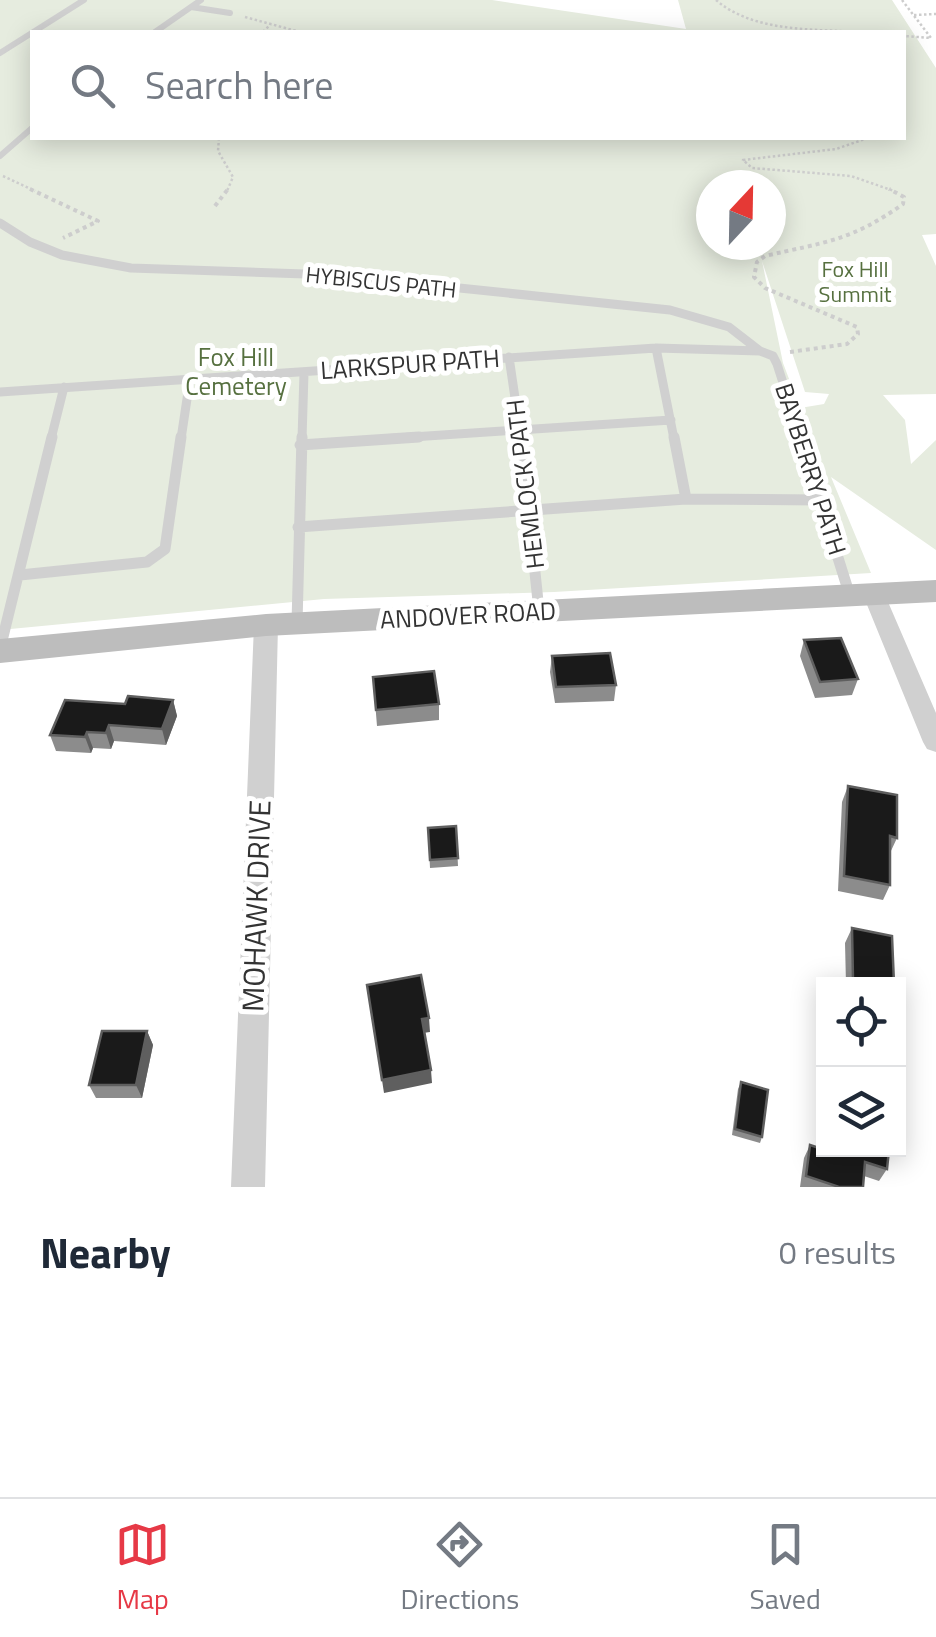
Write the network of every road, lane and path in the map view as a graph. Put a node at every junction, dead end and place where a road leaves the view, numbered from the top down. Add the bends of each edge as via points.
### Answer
1 (84, 0) edge
2 (201, 0) edge
3 (716, 0) edge
4 (902, 0) edge
5 (191, 7) junction
6 (230, 13) joint
7 (936, 14) edge
8 (914, 15) junction
9 (271, 24) junction
10 (36, 30) edge
11 (158, 30) edge
12 (265, 30) edge
13 (293, 30) edge
14 (837, 30) edge
15 (30, 34) edge
16 (928, 34) junction
17 (936, 34) edge
18 (906, 36) edge
19 (0, 53) edge
20 (30, 130) edge
21 (219, 140) edge
22 (862, 140) edge
23 (0, 156) edge
24 (2, 176) dead end
25 (216, 206) dead end
26 (0, 223) edge
27 (42, 248) junction
28 (656, 348) junction
29 (760, 350) junction
30 (773, 356) junction
31 (508, 357) junction
32 (304, 372) junction
33 (190, 379) junction
34 (64, 386) junction
35 (0, 392) edge
36 (670, 420) junction
37 (520, 429) junction
38 (300, 444) junction
39 (686, 499) junction
40 (821, 500) junction
41 (530, 509) junction
42 (298, 527) junction
43 (20, 574) junction
44 (936, 591) edge
45 (862, 596) junction
46 (538, 612) junction
47 (281, 624) junction
48 (0, 650) edge
49 (936, 742) edge
50 (248, 1187) edge

1 - 10 lane
2 - 5 lane
3 - 14 path via 721,8 773,24
4 - 8 path
5 - 6 lane
5 - 11 lane
6 - 9 path
7 - 8 path
8 - 16 path
9 - 12 path
9 - 13 path
15 - 19 lane
16 - 17 path
16 - 18 path via 932,38
20 - 23 lane
21 - 25 path via 233,177
22 - 30 path via 742,160 752,168 856,178 904,196 887,218 858,232 756,262 754,277 766,288 857,327 847,344
24 - 27 path via 98,221
26 - 27 lane, HYBISCUS PATH
27 - 29 lane, HYBISCUS PATH via 152,272 272,272 634,307 719,323
28 - 29 lane, LARKSPUR PATH
28 - 31 lane, LARKSPUR PATH
28 - 36 lane
29 - 30 lane, BAYBERRY PATH
30 - 40 lane, BAYBERRY PATH
31 - 32 lane, LARKSPUR PATH
31 - 37 lane, HEMLOCK PATH
32 - 33 lane, LARKSPUR PATH
32 - 38 lane
33 - 34 lane, LARKSPUR PATH
33 - 43 lane via 165,549 147,562
34 - 35 lane, LARKSPUR PATH
34 - 43 lane
36 - 37 lane
36 - 39 lane
37 - 38 lane
37 - 41 lane, HEMLOCK PATH
38 - 42 lane
39 - 40 lane
39 - 41 lane
40 - 45 lane, BAYBERRY PATH
41 - 42 lane
41 - 46 lane, HEMLOCK PATH
42 - 47 lane
43 - 48 lane
44 - 45 main road, ANDOVER ROAD
45 - 46 main road, ANDOVER ROAD
45 - 49 street
46 - 47 main road, ANDOVER ROAD
47 - 48 main road, ANDOVER ROAD
47 - 50 street, MOHAWK DRIVE

